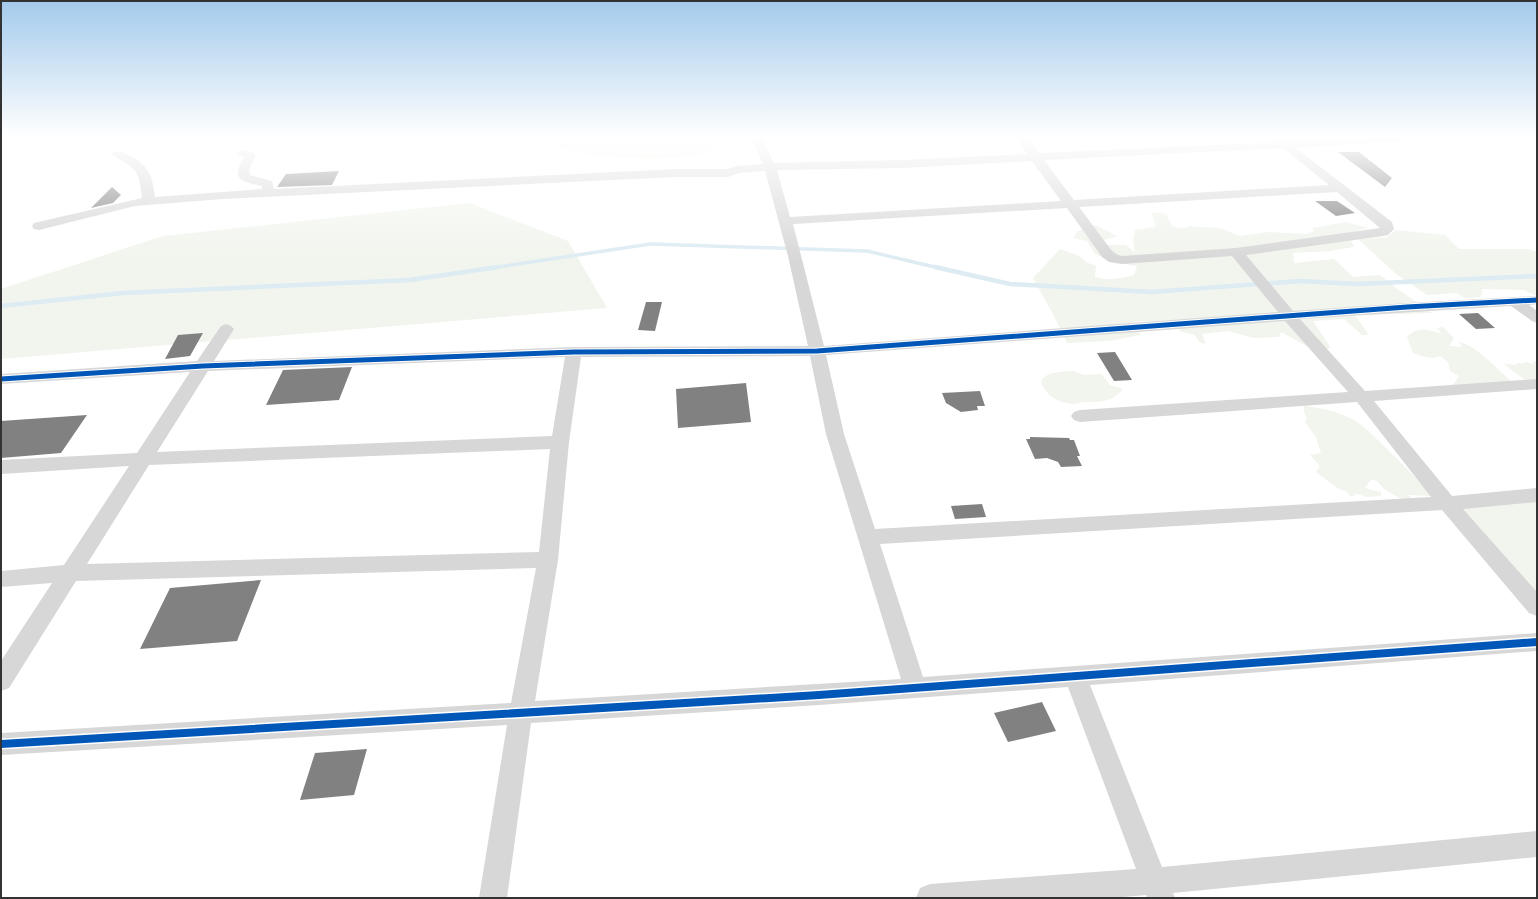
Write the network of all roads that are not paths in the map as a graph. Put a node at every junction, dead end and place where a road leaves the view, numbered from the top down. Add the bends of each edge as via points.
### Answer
1 (146, 178) edge
2 (247, 178) edge
3 (573, 178) edge
4 (773, 178) edge
5 (1052, 178) edge
6 (1328, 178) edge
7 (1341, 188) junction
8 (268, 193) junction
9 (150, 201) junction
10 (1071, 205) junction
11 (785, 221) junction
12 (39, 226) dead end
13 (1236, 252) junction
14 (1537, 300) edge
15 (1514, 301) junction
16 (1289, 316) junction
17 (1537, 318) edge
18 (226, 329) dead end
19 (817, 350) junction
20 (574, 352) junction
21 (202, 366) junction
22 (1, 379) edge
23 (1537, 384) edge
24 (1361, 396) junction
25 (1080, 416) dead end
26 (560, 442) junction
27 (143, 459) junction
28 (1, 467) edge
29 (1537, 495) edge
30 (1448, 503) junction
31 (867, 537) junction
32 (548, 560) junction
33 (70, 573) junction
34 (1, 579) edge
35 (1537, 607) edge
36 (1537, 642) edge
37 (1075, 676) junction
38 (1, 681) edge
39 (915, 688) junction
40 (521, 714) junction
41 (1, 744) edge
42 (1537, 844) edge
43 (1158, 889) edge
44 (494, 898) edge
45 (930, 898) edge

1 - 9 street
2 - 8 street via 268,184
3 - 8 street
4 - 11 street
5 - 10 street
6 - 7 street
7 - 10 street
7 - 13 street via 1387,226 1387,229 1383,232
8 - 9 street
9 - 12 street via 126,203
10 - 11 street
10 - 13 street via 1107,254 1114,259
11 - 19 street
13 - 16 street
14 - 15 street
15 - 16 street
15 - 17 street
16 - 19 street
16 - 24 street
18 - 21 street
19 - 20 street
19 - 31 street via 834,434
20 - 21 street
20 - 26 street
21 - 22 street
21 - 27 street
23 - 24 street
24 - 25 street
24 - 30 street
26 - 27 street
26 - 32 street
27 - 28 street
27 - 33 street
29 - 30 street
30 - 31 street
30 - 35 street
31 - 39 street
32 - 33 street
32 - 40 street
33 - 34 street
33 - 38 street
36 - 37 street
37 - 39 street
37 - 43 street
39 - 40 street
40 - 41 street
40 - 44 street
42 - 43 street
43 - 45 street

